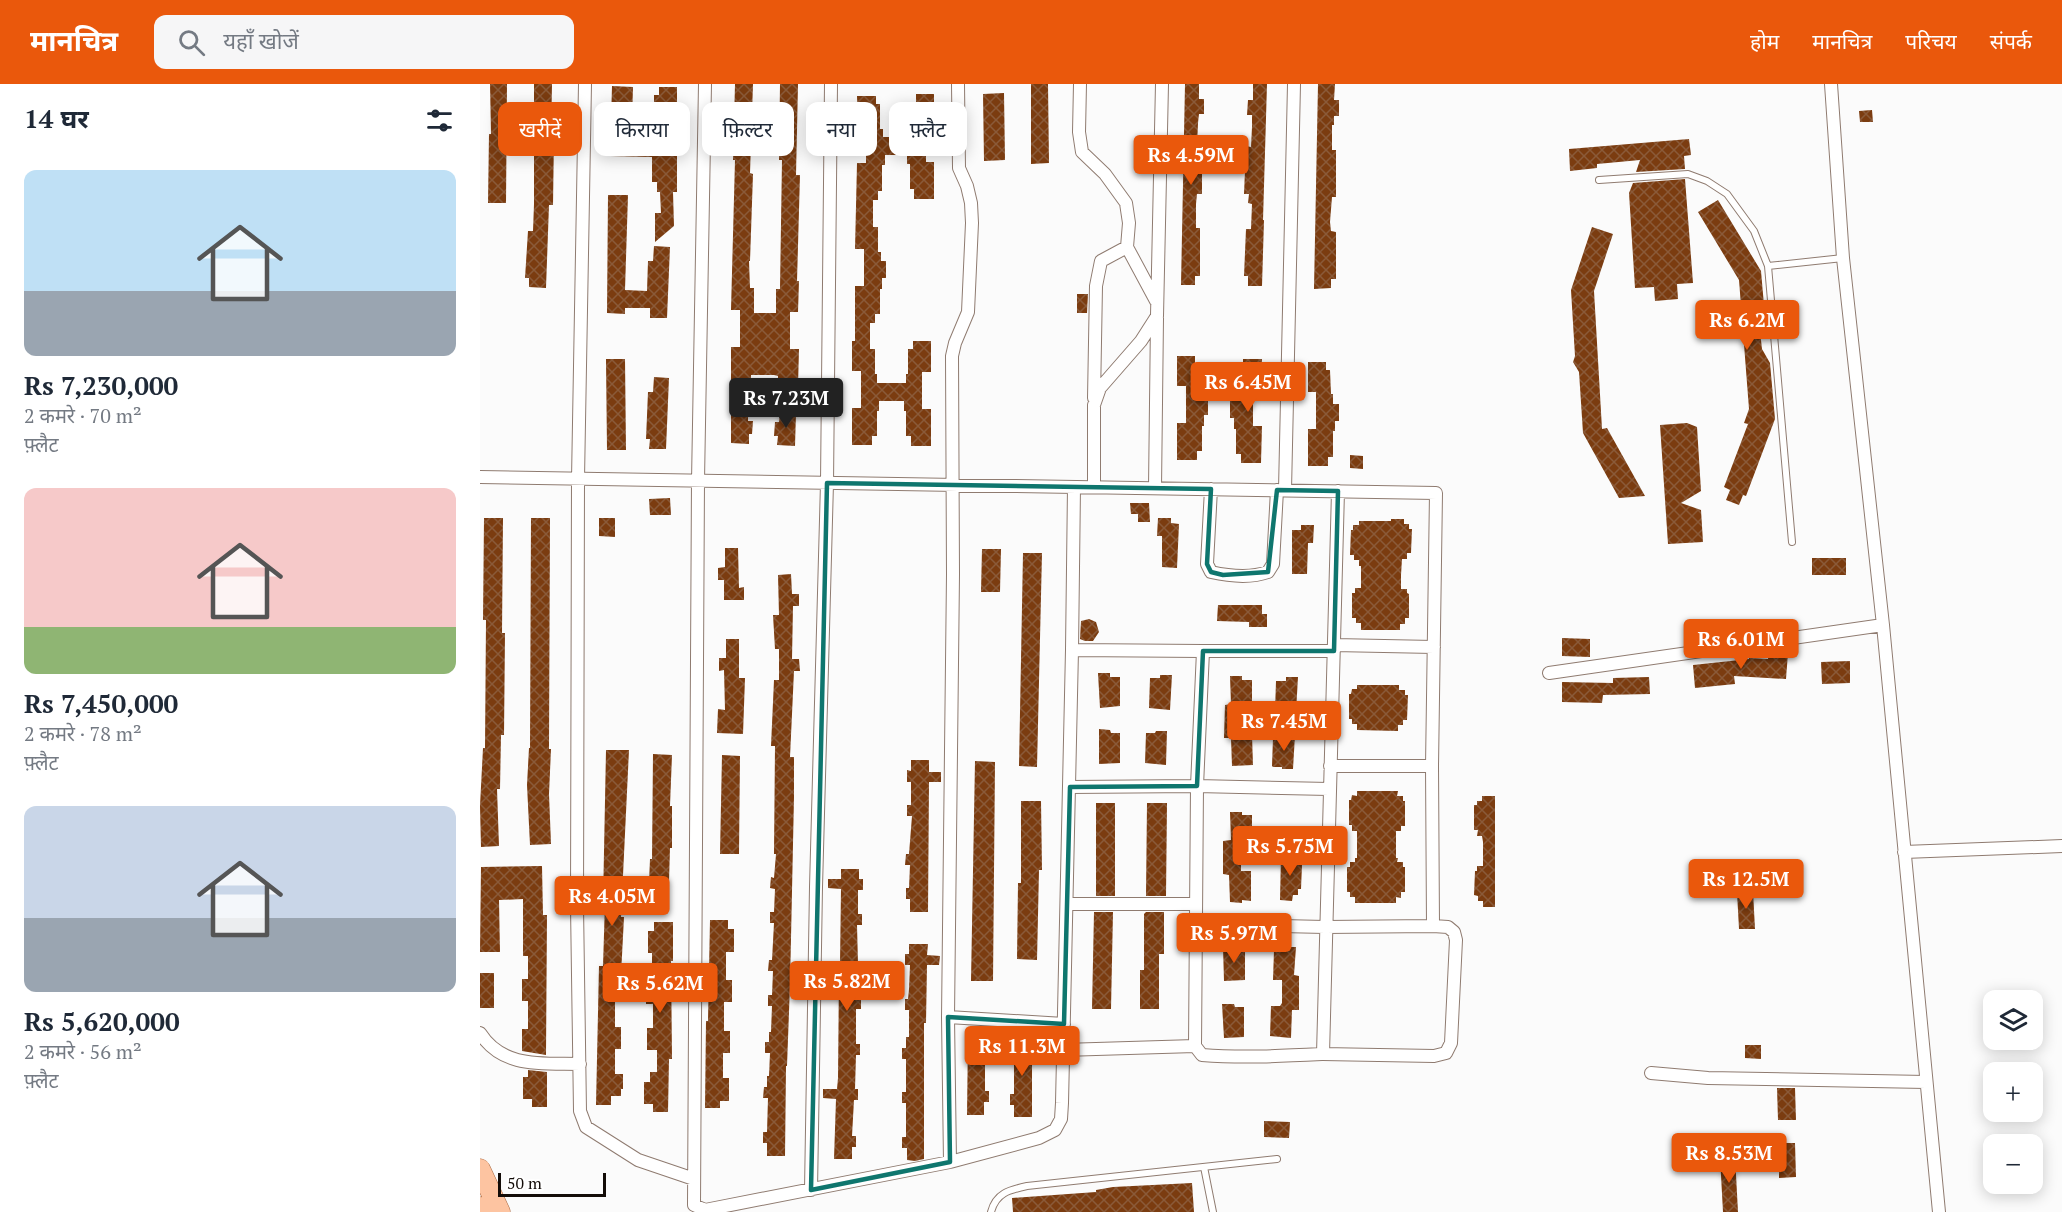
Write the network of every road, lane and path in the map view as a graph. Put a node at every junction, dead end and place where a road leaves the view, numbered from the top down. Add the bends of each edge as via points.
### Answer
1 (585, 84) edge
2 (705, 84) edge
3 (831, 84) edge
4 (958, 84) edge
5 (1080, 84) edge
6 (1162, 84) edge
7 (1294, 84) edge
8 (1831, 84) edge
9 (1599, 180) dead end
10 (1127, 247) junction
11 (1843, 258) junction
12 (1768, 266) junction
13 (1157, 310) junction
14 (1094, 405) junction
15 (480, 477) edge
16 (578, 479) junction
17 (698, 481) junction
18 (827, 483) junction
19 (952, 485) junction
20 (1074, 487) junction
21 (1094, 487) junction
22 (1155, 488) junction
23 (1211, 489) junction
24 (1281, 490) junction
25 (1338, 491) junction
26 (1792, 543) dead end
27 (1882, 625) junction
28 (1434, 647) junction
29 (1334, 648) junction
30 (1072, 650) junction
31 (1203, 651) junction
32 (1550, 673) dead end
33 (1330, 765) junction
34 (1432, 766) junction
35 (1197, 786) junction
36 (1070, 788) junction
37 (1329, 789) junction
38 (2062, 846) edge
39 (1904, 852) junction
40 (1067, 904) junction
41 (1196, 904) junction
42 (1196, 924) junction
43 (1433, 926) junction
44 (1325, 927) junction
45 (948, 1017) junction
46 (1064, 1024) junction
47 (480, 1033) edge
48 (1195, 1046) junction
49 (1064, 1050) junction
50 (1323, 1054) junction
51 (580, 1064) junction
52 (1651, 1073) dead end
53 (1926, 1082) junction
54 (1277, 1158) dead end
55 (950, 1162) junction
56 (1204, 1167) junction
57 (480, 1169) edge
58 (694, 1179) junction
59 (811, 1190) junction
60 (480, 1207) edge
61 (482, 1212) edge
62 (500, 1212) edge
63 (991, 1212) edge
64 (1213, 1212) edge
65 (1939, 1212) edge

1 - 16 street
2 - 17 street
3 - 18 street
4 - 19 street via 959,168 969,195 972,223 968,312 952,356
5 - 10 street via 1082,152 1105,174 1126,203
6 - 13 street
7 - 24 street
8 - 11 street
9 - 12 lane via 1688,174 1707,181 1727,194 1754,231
10 - 13 street
10 - 14 street via 1101,261 1096,286
11 - 12 lane
11 - 27 street
12 - 26 lane
13 - 14 street via 1141,341 1100,388
13 - 22 street
14 - 21 street
15 - 16 street
16 - 17 street
16 - 51 street
17 - 18 street
17 - 58 street
18 - 19 street
18 - 59 street
19 - 20 street
19 - 45 street
20 - 21 street
20 - 30 street
21 - 22 street
22 - 23 street
23 - 24 street
23 - 24 street via 1207,564 1211,572 1223,575 1268,572 1273,564
24 - 25 street
25 - 28 street via 1436,493
25 - 29 street
27 - 32 street
27 - 39 street
28 - 29 street
28 - 34 street
29 - 31 street
29 - 33 street
30 - 31 street
30 - 36 street
31 - 35 street
33 - 34 street
33 - 37 street
34 - 43 street
35 - 36 street
35 - 37 street
35 - 41 street
36 - 40 street
37 - 44 street
38 - 39 street
39 - 53 street
40 - 41 street
40 - 46 street
41 - 42 street
42 - 44 street
42 - 48 street
43 - 44 street
43 - 50 street via 1448,927 1456,940 1450,1043 1446,1053
44 - 50 street
45 - 46 street
45 - 55 street
46 - 49 street
47 - 51 street via 508,1058
48 - 49 street
48 - 50 street via 1202,1055 1217,1056
49 - 55 street via 1061,1119 1055,1130
51 - 58 street via 580,1111 586,1127 638,1160
52 - 53 street via 1708,1078
53 - 65 street
54 - 56 lane
55 - 59 street
56 - 63 lane via 1027,1186 1008,1191 994,1202
56 - 64 lane
57 - 62 main road
58 - 59 street via 694,1205 705,1210
60 - 61 main road

